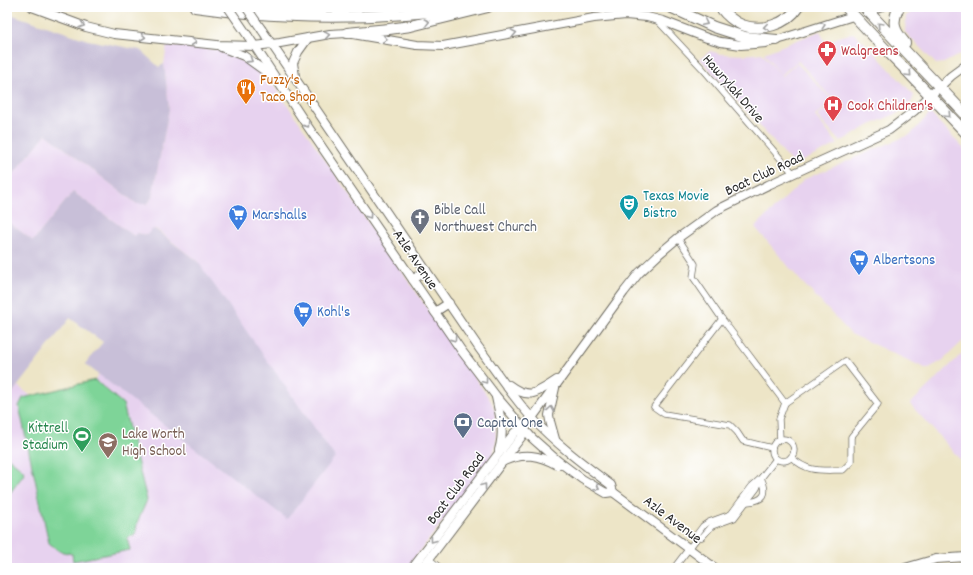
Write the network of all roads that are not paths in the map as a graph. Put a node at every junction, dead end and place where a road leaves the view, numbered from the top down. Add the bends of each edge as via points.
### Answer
1 (32, 7) edge
2 (195, 7) edge
3 (228, 7) edge
4 (246, 7) edge
5 (477, 7) edge
6 (488, 7) edge
7 (670, 7) edge
8 (720, 7) edge
9 (798, 7) edge
10 (846, 7) edge
11 (882, 7) edge
12 (899, 7) edge
13 (866, 10) edge
14 (853, 16) junction
15 (656, 19) junction
16 (347, 33) junction
17 (308, 38) junction
18 (777, 40) junction
19 (272, 44) junction
20 (217, 45) junction
21 (255, 46) junction
22 (910, 56) junction
23 (966, 65) edge
24 (295, 79) junction
25 (279, 82) junction
26 (939, 87) junction
27 (930, 96) junction
28 (966, 115) edge
29 (966, 133) edge
30 (793, 174) junction
31 (678, 238) junction
32 (426, 270) junction
33 (413, 280) junction
34 (449, 303) junction
35 (435, 312) junction
36 (722, 319) junction
37 (561, 377) junction
38 (503, 380) junction
39 (496, 396) junction
40 (785, 403) junction
41 (532, 418) junction
42 (523, 428) junction
43 (780, 440) junction
44 (556, 442) junction
45 (772, 448) junction
46 (791, 457) junction
47 (500, 458) junction
48 (776, 459) junction
49 (761, 478) junction
50 (582, 479) junction
51 (614, 492) junction
52 (744, 502) junction
53 (689, 548) junction
54 (966, 557) edge
55 (429, 559) junction
56 (412, 568) edge
57 (422, 568) edge
58 (440, 568) edge
59 (674, 568) edge
60 (715, 568) edge
61 (905, 568) edge

1 -> 20 main road via 114,34
2 - 5 highway via 280,16 328,17 381,16
3 - 21 main road, Azle Avenue, bridge
4 - 19 main road, Azle Avenue, bridge
16 -> 6 highway via 411,26
7 -> 18 highway via 714,27 746,37
9 -> 8 highway via 782,22 762,28 742,25 728,17
10 - 14 highway
11 - 13 main road
12 - 22 highway via 894,27 908,47
22 -> 13 highway
18 -> 14 main road
14 -> 27 highway
16 -> 15 main road via 437,46 606,16 632,15
15 - 18 main road via 721,42 747,45
15 - 30 street, Hawrylak Drive
17 -> 16 main road
17 - 19 main road
17 - 24 main road via 293,63
19 - 21 main road
19 - 24 main road, Azle Avenue
20 - 21 main road
20 -> 25 main road via 244,56
21 - 25 main road, Azle Avenue
22 - 26 highway
23 - 26 main road, Boat Club Road
24 - 32 main road, Azle Avenue
25 -> 33 main road, Azle Avenue
26 - 27 main road, Boat Club Road
26 - 28 highway
27 -> 29 highway
27 - 30 main road, Boat Club Road via 889,130
30 - 31 main road, Boat Club Road via 717,210
31 - 36 street via 695,264 693,277
31 - 37 main road, Boat Club Road via 627,288
32 - 33 main road
32 - 34 main road, Azle Avenue
33 - 35 main road, Azle Avenue
34 - 35 main road
34 - 38 main road, Azle Avenue
35 -> 39 main road, Azle Avenue
36 - 40 street
36 - 45 street via 654,407 664,414 730,426 743,441
37 - 38 main road, Azle Avenue via 538,392 530,394 521,392
37 - 41 main road, Boat Club Road
44 -> 37 main road via 549,415
38 - 41 main road, Azle Avenue
39 - 42 main road, Azle Avenue
39 - 47 main road via 503,425
40 - 43 street via 779,419
40 - 46 street via 845,361 878,404 852,437 851,462 843,470 809,469 799,465
41 - 42 main road, Boat Club Road
41 - 44 main road, Azle Avenue
42 - 47 main road, Boat Club Road via 522,436
42 - 50 main road, Azle Avenue via 546,452
43 - 45 street
43 - 46 street via 792,444 794,451
44 - 51 main road, Azle Avenue via 611,485
45 - 48 street
46 - 48 street via 782,461
47 - 50 main road via 533,456
55 -> 47 main road, Boat Club Road
47 -> 56 main road, Boat Club Road
48 - 49 street
49 - 52 street via 752,486
49 - 52 street via 765,487 762,497 757,501
50 -> 51 main road, Azle Avenue via 606,493
51 - 53 main road, Azle Avenue
52 - 53 street via 731,514 703,526
53 - 59 street
53 - 60 main road, Azle Avenue
54 - 61 main road via 936,559
55 - 57 main road, Boat Club Road
55 - 58 street

